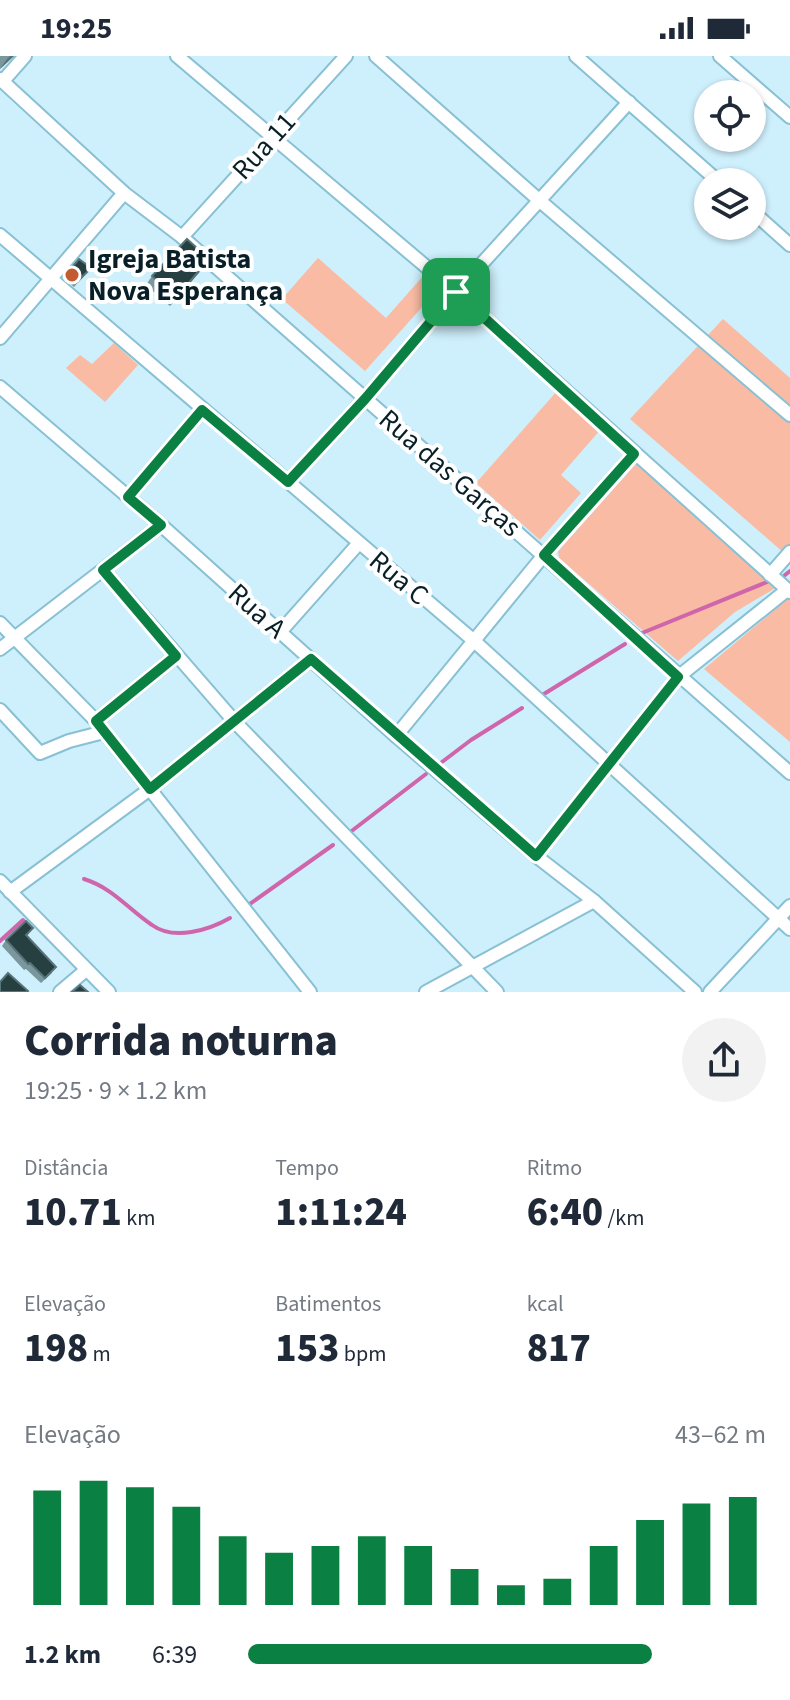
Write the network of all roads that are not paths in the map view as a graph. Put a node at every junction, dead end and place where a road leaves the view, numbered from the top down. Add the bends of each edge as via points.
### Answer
1 (25, 56) edge
2 (177, 56) edge
3 (346, 56) edge
4 (376, 56) edge
5 (576, 56) edge
6 (720, 56) edge
7 (742, 56) edge
8 (732, 66) junction
9 (1, 80) edge
10 (629, 102) junction
11 (790, 117) edge
12 (271, 138) junction
13 (703, 168) edge
14 (124, 193) junction
15 (540, 201) junction
16 (766, 224) edge
17 (0, 235) edge
18 (182, 237) junction
19 (790, 245) edge
20 (52, 279) junction
21 (456, 292) junction
22 (0, 338) edge
23 (0, 387) edge
24 (365, 399) junction
25 (202, 410) junction
26 (790, 415) edge
27 (634, 454) junction
28 (288, 482) junction
29 (128, 497) junction
30 (161, 525) junction
31 (359, 543) junction
32 (790, 552) edge
33 (544, 555) junction
34 (103, 570) junction
35 (770, 575) junction
36 (789, 591) edge
37 (0, 623) edge
38 (281, 631) junction
39 (15, 637) junction
40 (473, 640) junction
41 (0, 649) edge
42 (176, 656) junction
43 (311, 659) junction
44 (678, 677) junction
45 (0, 710) edge
46 (235, 722) junction
47 (100, 726) junction
48 (396, 736) junction
49 (608, 765) junction
50 (790, 773) edge
51 (150, 789) junction
52 (536, 856) junction
53 (0, 881) edge
54 (10, 892) junction
55 (594, 901) junction
56 (790, 906) edge
57 (778, 919) junction
58 (790, 929) edge
59 (474, 966) junction
60 (86, 970) junction
61 (713, 990) edge
62 (60, 992) edge
63 (109, 992) edge
64 (310, 992) edge
65 (426, 992) edge
66 (497, 992) edge
67 (695, 992) edge

1 - 9 street
2 - 12 street
3 - 12 street, Rua 11
4 - 15 street
5 - 10 street
6 - 8 street
7 - 8 street
8 - 11 street
9 - 14 street, Rua das Garças
10 - 13 street
10 - 15 street
12 - 18 street, Rua 11
12 - 21 street
14 - 18 street, Rua das Garças
14 - 20 street
15 - 21 street
15 - 26 street
16 - 19 street
17 - 20 street, Rua C
18 - 24 street, Rua das Garças
20 - 22 street
20 - 25 street, Rua C
21 - 24 street
21 - 27 street
23 - 29 street, Rua A
24 - 28 street
24 - 33 street, Rua das Garças
25 - 28 street, Rua C
25 - 29 street
27 - 33 street
27 - 35 street
28 - 31 street, Rua C
29 - 30 street, Rua A
30 - 34 street
30 - 38 street, Rua A
31 - 38 street
31 - 40 street, Rua C
32 - 35 street
33 - 40 street
33 - 44 street, Rua das Garças
34 - 39 street
34 - 42 street
35 - 36 street
36 - 44 street
37 - 39 street
38 - 43 street, Rua A
39 - 41 street
39 - 47 street
40 - 48 street
40 - 49 street, Rua C
42 - 46 street
42 - 47 street
43 - 46 street
43 - 48 street, Rua A
44 - 49 street
44 - 50 street, Rua das Garças
45 - 47 street via 40,753
46 - 51 street
46 - 59 street
47 - 51 street
48 - 52 street, Rua A
49 - 52 street
49 - 57 street, Rua C
51 - 54 street
51 - 64 street
52 - 55 street, Rua A
53 - 54 street
54 - 60 street
55 - 59 street
55 - 67 street, Rua A
56 - 57 street
57 - 58 street, Rua C
57 - 61 street
59 - 65 street
59 - 66 street
60 - 62 street
60 - 63 street

